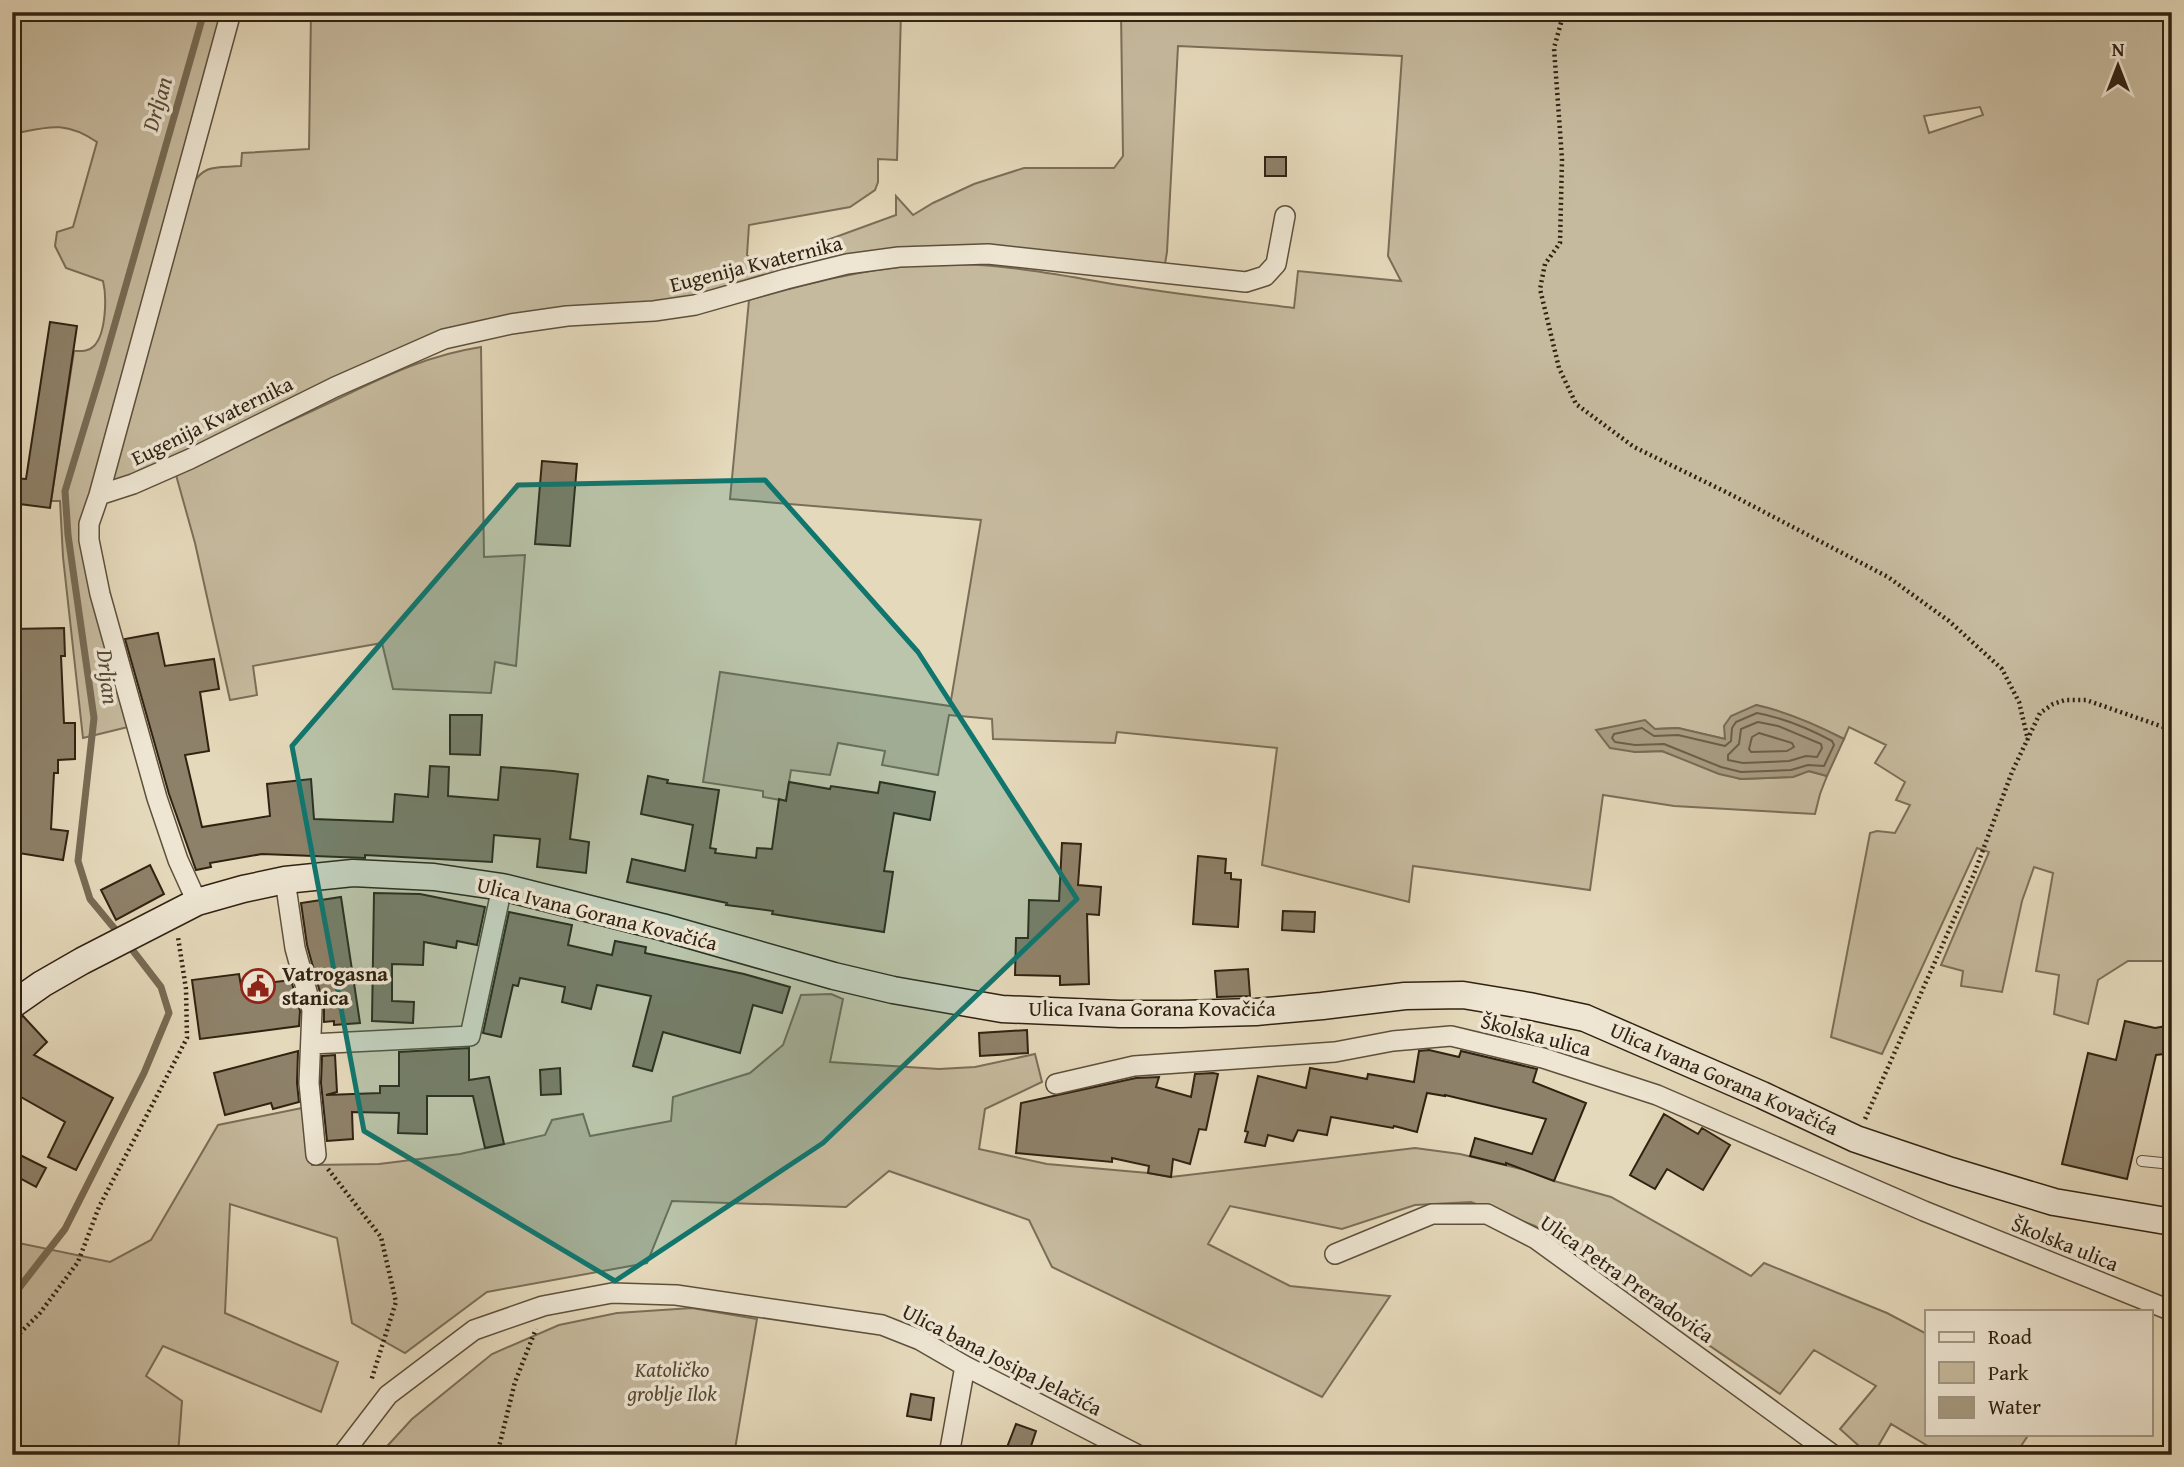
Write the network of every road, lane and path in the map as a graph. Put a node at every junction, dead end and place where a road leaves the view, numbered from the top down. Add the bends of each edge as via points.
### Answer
1 (231, 12) edge
2 (1564, 12) edge
3 (1285, 216) dead end
4 (99, 495) junction
5 (2172, 730) edge
6 (2028, 740) junction
7 (285, 880) junction
8 (502, 887) junction
9 (186, 908) junction
10 (12, 1005) edge
11 (311, 1044) junction
12 (1056, 1084) dead end
13 (1856, 1139) junction
14 (316, 1155) joint
15 (2142, 1161) dead end
16 (2172, 1164) edge
17 (2172, 1222) edge
18 (1335, 1254) dead end
19 (2172, 1311) edge
20 (534, 1336) dead end
21 (12, 1341) edge
22 (965, 1366) junction
23 (367, 1392) dead end
24 (342, 1455) edge
25 (497, 1455) edge
26 (949, 1455) edge
27 (1138, 1455) edge
28 (1833, 1455) edge

1 - 4 street, Eugenija Kvaternika
2 - 6 path via 1554,48 1562,159 1560,243 1545,264 1540,289 1559,368 1576,404 1634,447 1888,577 1949,621 2002,668 2019,702
3 - 4 street, Eugenija Kvaternika via 1276,264 1265,275 1246,282 988,254 899,257 835,267 695,305 567,316 444,339 190,459
4 - 9 street, Eugenija Kvaternika via 89,532 100,594 178,860
5 - 6 path via 2086,700 2065,700 2040,713
6 - 13 path
7 - 8 main road, Ulica Ivana Gorana Kovačića via 353,873 434,877
7 - 9 main road, Ulica Ivana Gorana Kovačića via 243,888
7 - 11 street via 295,948 312,1010
8 - 11 street via 470,1036
8 - 13 main road, Ulica Ivana Gorana Kovačića via 834,976 1002,1009 1181,1014 1463,995 1528,1006 1585,1018
9 - 10 main road, Ulica Ivana Gorana Kovačića via 82,961
9 - 21 path via 187,1038 99,1208 78,1262 40,1313
11 - 14 street via 309,1083
12 - 19 street, Školska ulica via 1134,1066 1335,1052 1451,1035 1543,1058 1657,1095 1924,1211
13 - 17 main road, Ulica Ivana Gorana Kovačića via 2054,1202
14 - 23 path via 381,1237 396,1302
15 - 16 lane
18 - 28 street, Ulica Petra Preradovića via 1432,1214 1487,1214 1536,1239
20 - 25 path via 515,1382
22 - 24 street, Ulica bana Josipa Jelačića via 882,1325 676,1295 612,1293 543,1306 474,1330 388,1395
22 - 26 street
22 - 27 street, Ulica bana Josipa Jelačića

